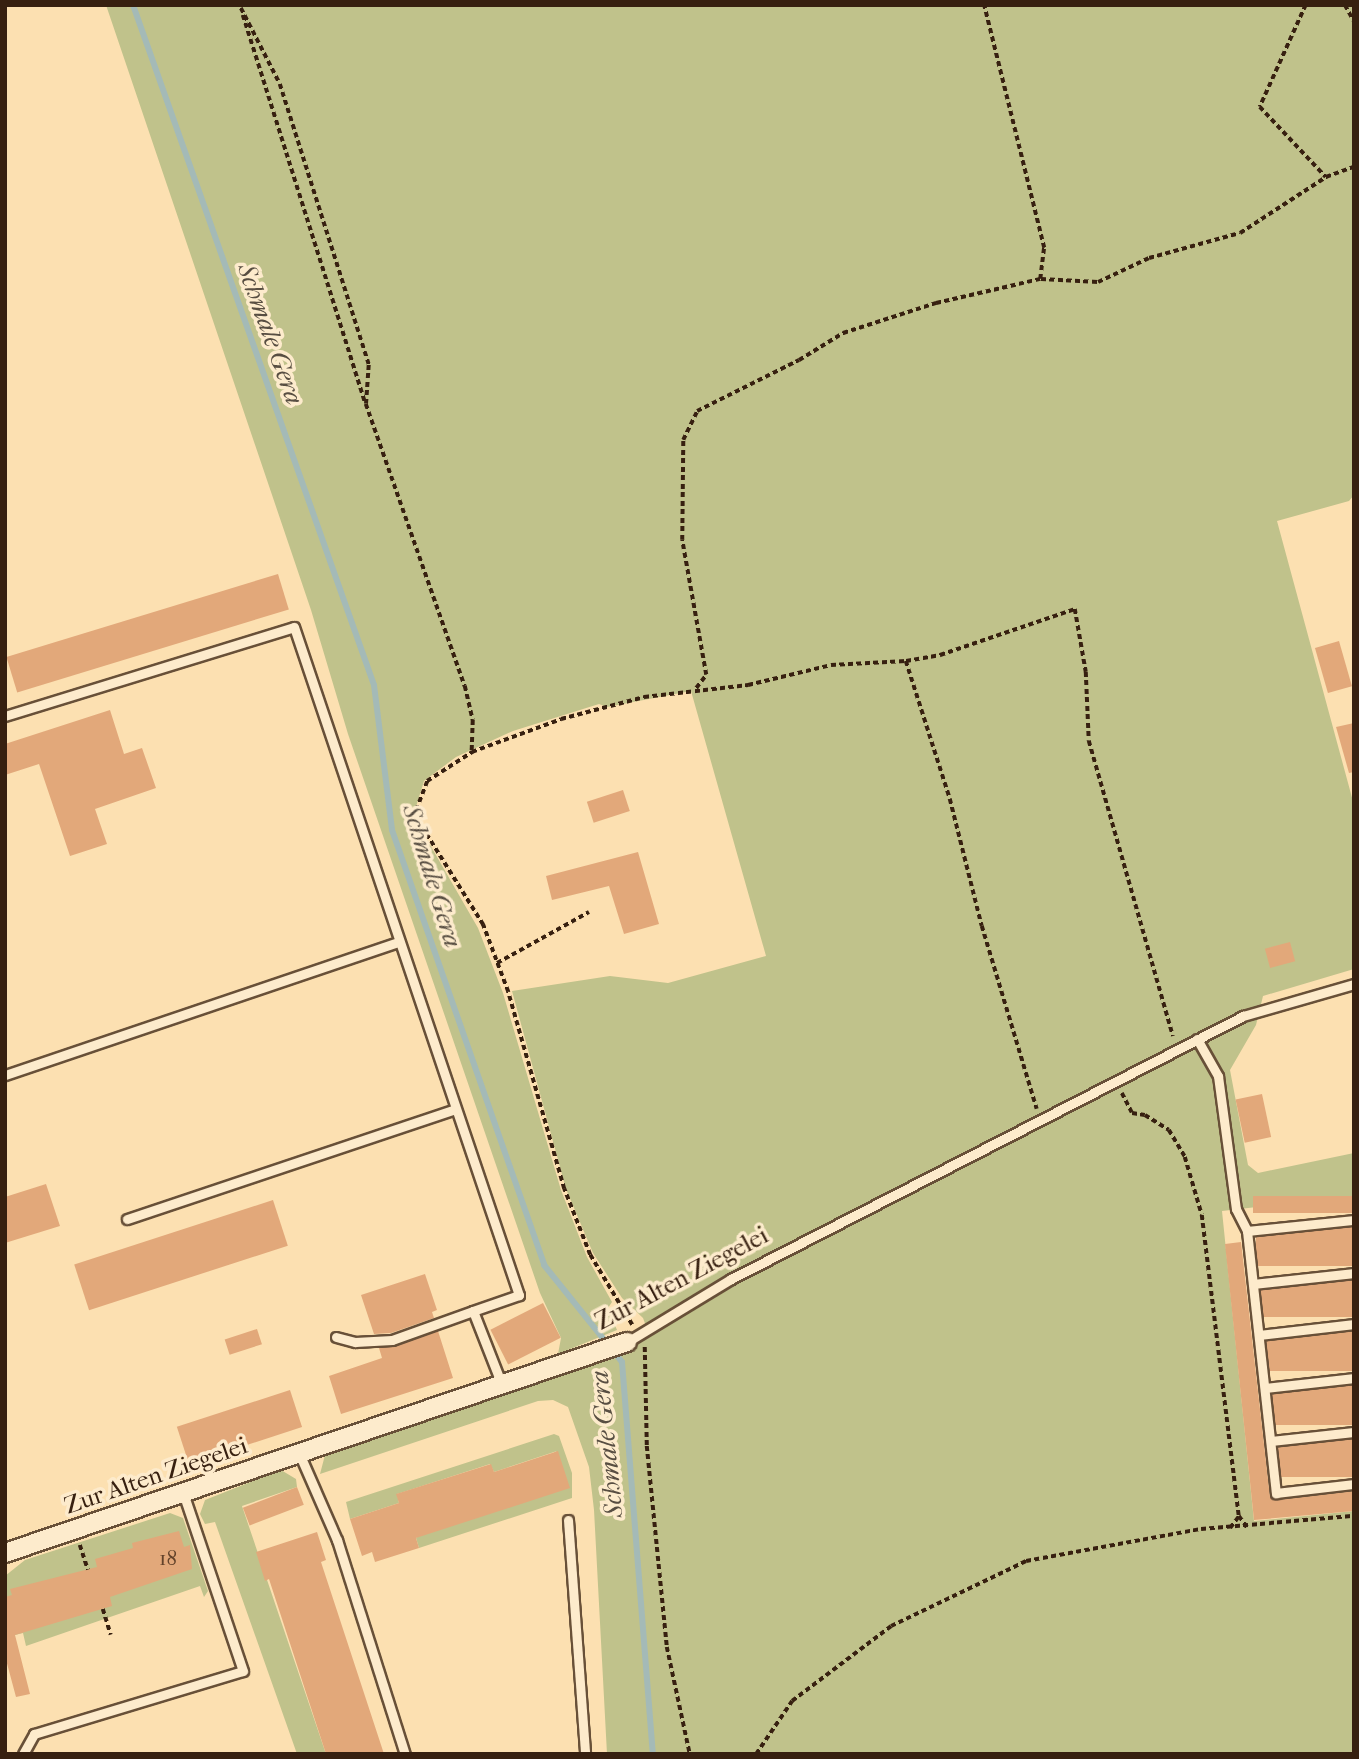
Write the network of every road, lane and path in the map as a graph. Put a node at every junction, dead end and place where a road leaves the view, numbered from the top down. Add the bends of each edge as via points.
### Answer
1 (984, 5) edge
2 (1306, 5) edge
3 (1345, 5) edge
4 (240, 7) edge
5 (1354, 21) edge
6 (1354, 167) edge
7 (1326, 177) junction
8 (1040, 279) junction
9 (366, 404) junction
10 (906, 662) junction
11 (696, 688) junction
12 (5, 716) edge
13 (472, 752) junction
14 (589, 912) dead end
15 (399, 942) junction
16 (497, 963) junction
17 (1354, 984) edge
18 (1197, 1039) junction
19 (1177, 1049) junction
20 (5, 1075) edge
21 (1115, 1080) junction
22 (455, 1110) junction
23 (1040, 1118) junction
24 (127, 1220) dead end
25 (1354, 1220) edge
26 (1247, 1231) junction
27 (1354, 1273) edge
28 (1253, 1284) junction
29 (473, 1311) junction
30 (1354, 1324) edge
31 (1259, 1335) junction
32 (336, 1337) dead end
33 (633, 1339) junction
34 (1354, 1378) edge
35 (502, 1385) junction
36 (1265, 1388) junction
37 (1354, 1432) edge
38 (1270, 1441) junction
39 (299, 1453) junction
40 (1354, 1484) edge
41 (183, 1493) junction
42 (1239, 1516) junction
43 (1354, 1516) edge
44 (568, 1520) dead end
45 (1247, 1527) junction
46 (1229, 1528) junction
47 (79, 1542) dead end
48 (5, 1553) edge
49 (88, 1570) dead end
50 (103, 1609) dead end
51 (111, 1635) dead end
52 (23, 1754) edge
53 (405, 1754) edge
54 (585, 1754) edge
55 (690, 1754) edge
56 (756, 1754) edge

1 - 8 path via 1044,248
2 - 7 path via 1260,107
3 - 5 path
4 - 9 path
4 - 9 path via 280,84 369,365
6 - 7 path
7 - 8 path via 1240,233 1149,258 1098,282
8 - 11 path via 936,303 843,333 697,411 683,440 682,540 706,675
9 - 13 path via 465,686 473,720
10 - 11 path via 831,665 748,685
10 - 19 path via 1075,609 1086,672 1089,741
10 - 23 path via 950,799 982,926
11 - 13 path via 571,716
12 - 15 lane via 294,627
13 - 16 path via 427,781 416,810 420,824 483,925
14 - 16 path
15 - 20 lane
15 - 22 lane
16 - 33 path via 564,1189 590,1255
17 - 18 lane, Zur Alten Ziegelei via 1243,1016
18 - 19 lane, Zur Alten Ziegelei
18 - 26 lane via 1218,1076 1236,1209
19 - 21 lane, Zur Alten Ziegelei
21 - 23 lane, Zur Alten Ziegelei
21 - 42 path via 1132,1113 1145,1115 1169,1130 1185,1157 1202,1215
22 - 24 lane
22 - 29 lane via 519,1295
23 - 33 lane, Zur Alten Ziegelei via 732,1279
25 - 26 lane
26 - 28 lane
27 - 28 lane
28 - 31 lane
29 - 32 lane via 392,1340 355,1342
29 - 35 lane
30 - 31 lane
31 - 36 lane
33 - 35 street, Zur Alten Ziegelei
33 - 55 path via 647,1365 647,1446 667,1647
34 - 36 lane
35 - 39 street, Zur Alten Ziegelei
36 - 38 lane
37 - 38 lane
38 - 40 lane via 1276,1493
39 - 41 street, Zur Alten Ziegelei
39 - 53 lane via 337,1541
41 - 48 street, Zur Alten Ziegelei
41 - 52 lane via 243,1671 34,1734
42 - 45 path
42 - 46 path
43 - 45 path
44 - 54 lane
45 - 46 path
46 - 56 path via 1082,1549 1026,1561 976,1582 891,1626 792,1701
47 - 49 path
50 - 51 path

